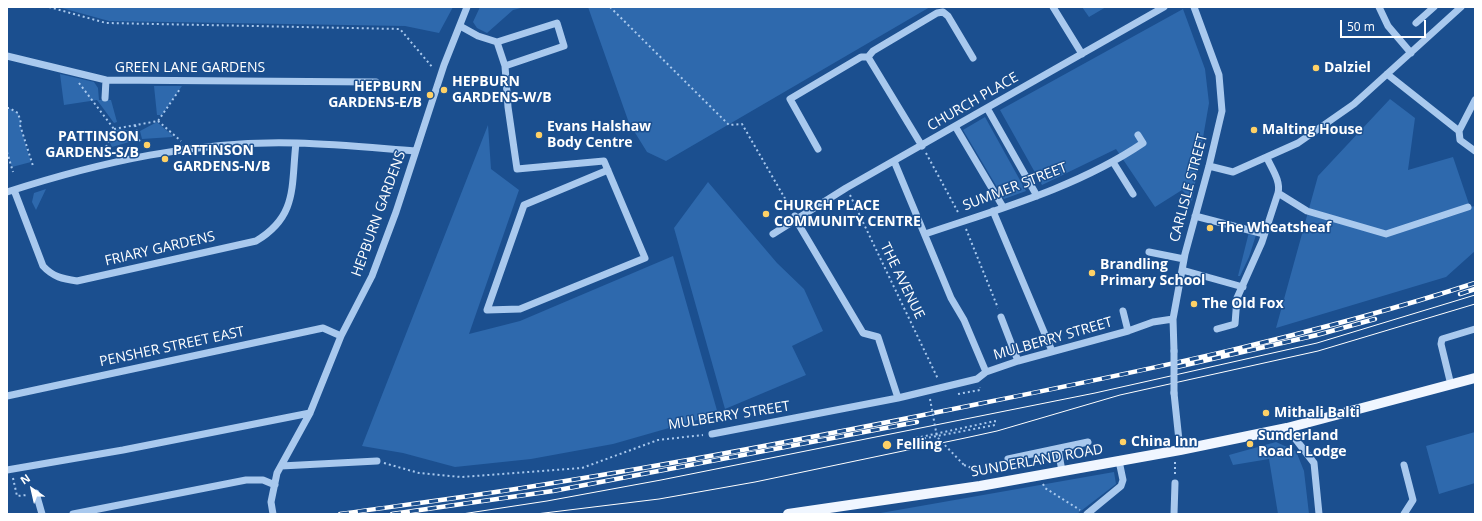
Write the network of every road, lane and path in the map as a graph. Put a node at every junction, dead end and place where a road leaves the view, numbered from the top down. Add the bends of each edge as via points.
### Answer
1 (49, 7) edge
2 (467, 7) edge
3 (610, 7) edge
4 (1053, 7) edge
5 (1164, 7) edge
6 (1194, 7) edge
7 (1379, 7) edge
8 (1434, 7) edge
9 (1461, 7) edge
10 (1416, 23) dead end
11 (460, 26) junction
12 (497, 42) junction
13 (1411, 53) junction
14 (1082, 54) junction
15 (7, 56) edge
16 (868, 57) junction
17 (973, 58) dead end
18 (505, 66) junction
19 (70, 71) junction
20 (1387, 74) junction
21 (440, 76) junction
22 (106, 80) junction
23 (185, 81) junction
24 (376, 82) dead end
25 (105, 98) dead end
26 (1475, 100) edge
27 (7, 108) edge
28 (987, 108) junction
29 (158, 121) junction
30 (136, 125) junction
31 (955, 126) junction
32 (114, 129) junction
33 (1459, 131) junction
34 (1138, 135) dead end
35 (182, 142) dead end
36 (140, 143) dead end
37 (296, 143) junction
38 (922, 146) junction
39 (818, 148) dead end
40 (415, 151) junction
41 (1475, 151) edge
42 (7, 152) edge
43 (102, 156) dead end
44 (1267, 158) junction
45 (894, 161) junction
46 (1113, 162) junction
47 (33, 166) dead end
48 (1209, 166) junction
49 (608, 170) junction
50 (13, 172) dead end
51 (846, 188) junction
52 (10, 191) edge
53 (1133, 194) dead end
54 (1278, 194) junction
55 (1036, 196) junction
56 (1003, 207) junction
57 (1468, 207) dead end
58 (993, 211) junction
59 (1195, 216) junction
60 (795, 218) junction
61 (773, 234) dead end
62 (925, 234) junction
63 (1264, 234) junction
64 (1149, 252) dead end
65 (1184, 259) junction
66 (1182, 270) junction
67 (1243, 287) junction
68 (1123, 311) dead end
69 (1001, 317) dead end
70 (1174, 319) junction
71 (1216, 329) dead end
72 (1475, 329) edge
73 (1128, 332) junction
74 (341, 336) junction
75 (1052, 351) junction
76 (1018, 361) junction
77 (986, 372) junction
78 (1475, 378) edge
79 (940, 383) dead end
80 (1451, 385) junction
81 (7, 396) edge
82 (898, 398) junction
83 (930, 399) dead end
84 (310, 413) junction
85 (1287, 428) junction
86 (712, 434) joint
87 (937, 437) junction
88 (1088, 442) dead end
89 (1058, 449) junction
90 (1177, 451) junction
91 (1008, 459) dead end
92 (377, 461) joint
93 (1119, 461) junction
94 (1404, 465) dead end
95 (281, 466) junction
96 (9, 469) edge
97 (1062, 471) junction
98 (1174, 483) joint
99 (275, 485) junction
100 (980, 486) junction
101 (1045, 488) dead end
102 (36, 493) joint
103 (1078, 507) dead end
104 (42, 514) edge
105 (73, 514) edge
106 (273, 514) edge
107 (788, 514) edge
108 (1087, 514) edge
109 (1174, 514) edge
110 (1319, 514) edge
111 (1404, 514) edge

1 - 21 path via 106,23 400,29
2 - 11 street, HEPBURN GARDENS
3 - 60 path via 729,125 742,124
4 - 14 street
5 - 14 street, CHURCH PLACE
6 - 48 street, CARLISLE STREET via 1219,75 1222,111
7 - 13 street via 1388,26
8 - 10 street
9 - 13 street
11 - 12 street via 478,36
11 - 21 street, HEPBURN GARDENS
12 - 18 street
12 - 18 street via 558,23 564,46
13 - 20 street
14 - 28 street, CHURCH PLACE
15 - 19 street, GREEN LANE GARDENS
16 - 17 street via 873,51 937,13 943,12 948,16
16 - 38 street
16 - 39 street via 861,57 790,99
18 - 49 street via 517,169 604,160
19 - 22 street, GREEN LANE GARDENS
19 - 32 path
20 - 33 street
20 - 44 street via 1354,104 1298,143
21 - 40 street, HEPBURN GARDENS
22 - 23 street, GREEN LANE GARDENS
22 - 25 street
23 - 24 street, GREEN LANE GARDENS
23 - 29 path
26 - 33 street
27 - 47 path via 18,113
28 - 31 street, CHURCH PLACE
28 - 55 street
29 - 30 path
29 - 35 path
30 - 32 path
30 - 36 path
31 - 38 street, CHURCH PLACE
31 - 56 street
32 - 43 path
33 - 41 street via 1460,140
34 - 46 street, SUMMER STREET via 1143,143
37 - 40 street
37 - 52 street via 237,144 101,164
37 - 52 street, FRIARY GARDENS via 289,204 285,215 266,235 256,241 77,280 50,274 43,266
38 - 45 street, CHURCH PLACE
40 - 74 street, HEPBURN GARDENS via 372,276
42 - 50 path
44 - 48 street via 1234,172
44 - 54 street via 1280,188
45 - 51 street, CHURCH PLACE
45 - 62 street
46 - 53 street
46 - 55 street, SUMMER STREET
48 - 59 street, CARLISLE STREET
49 - 49 street via 645,258 520,309 487,310 524,205
51 - 60 street, CHURCH PLACE
51 - 79 path, THE AVENUE
54 - 57 street via 1307,211 1386,234
54 - 63 street
55 - 56 street, SUMMER STREET
56 - 58 street, SUMMER STREET
58 - 62 street, SUMMER STREET
58 - 75 street
59 - 63 street
59 - 65 street, CARLISLE STREET
60 - 61 street, CHURCH PLACE
60 - 82 street via 863,333 878,337
62 - 77 street
63 - 67 street
64 - 65 street
65 - 66 street, CARLISLE STREET
66 - 67 street
66 - 70 street, CARLISLE STREET
67 - 71 street via 1237,298 1235,324
68 - 73 street
69 - 76 street
70 - 73 street, MULBERRY STREET via 1153,322
70 - 90 street, CARLISLE STREET, bridge
72 - 80 street via 1442,339
73 - 75 street, MULBERRY STREET
74 - 81 street, PENSHER STREET EAST via 323,328
74 - 84 street, HEPBURN GARDENS
75 - 76 street, MULBERRY STREET
76 - 77 street, MULBERRY STREET
77 - 82 street, MULBERRY STREET via 977,379
78 - 80 main road, SUNDERLAND ROAD
80 - 85 main road, SUNDERLAND ROAD
82 - 86 street, MULBERRY STREET
83 - 87 path, bridge
84 - 95 street, HEPBURN GARDENS
84 - 96 street via 123,450
85 - 90 main road, SUNDERLAND ROAD
85 - 110 street via 1314,462
86 - 92 path, MULBERRY STREET via 658,440 582,468 461,477 418,473
87 - 87 path via 916,439 995,422 996,425
87 - 100 path, bridge via 964,465 977,470
88 - 89 street
89 - 91 street
89 - 97 street
90 - 93 main road, SUNDERLAND ROAD
90 - 98 path
92 - 95 street
93 - 97 main road, SUNDERLAND ROAD
93 - 108 street via 1123,480 1121,486
94 - 111 street via 1413,500
95 - 99 street, HEPBURN GARDENS
96 - 102 path via 17,496
97 - 100 main road, SUNDERLAND ROAD
98 - 109 street
99 - 105 street via 263,480 246,480
99 - 106 street, HEPBURN GARDENS via 271,502
100 - 107 main road, SUNDERLAND ROAD
101 - 103 path
102 - 104 street

